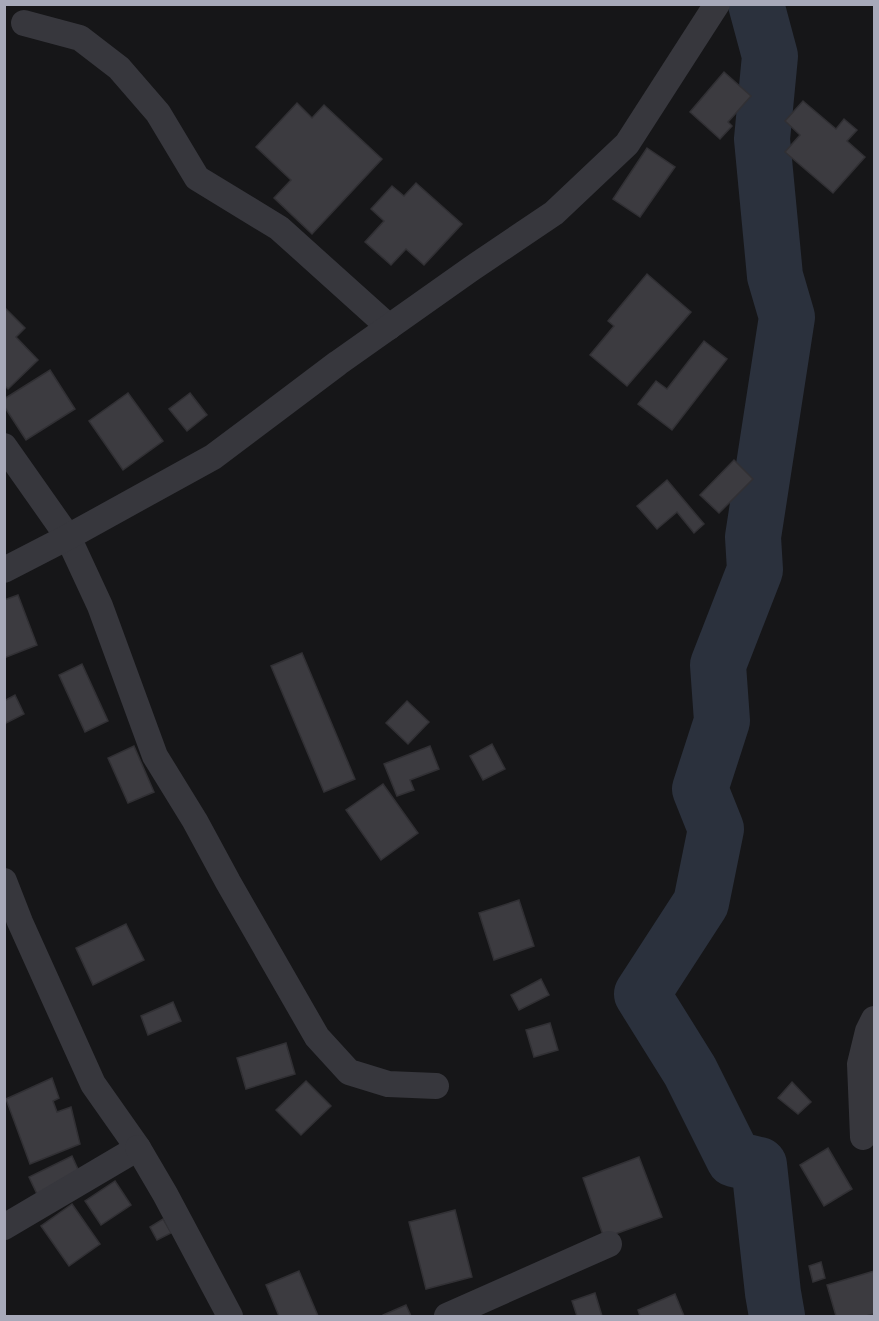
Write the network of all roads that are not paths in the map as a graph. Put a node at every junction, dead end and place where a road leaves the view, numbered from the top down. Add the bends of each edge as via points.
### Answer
1 (717, 5) edge
2 (24, 23) dead end
3 (389, 327) junction
4 (4, 446) edge
5 (68, 537) junction
6 (4, 570) edge
7 (4, 881) edge
8 (874, 1019) edge
9 (435, 1086) dead end
10 (863, 1137) dead end
11 (138, 1148) junction
12 (4, 1227) edge
13 (609, 1244) dead end
14 (230, 1317) edge
15 (447, 1317) edge

1 - 3 street via 627,144 554,213
2 - 3 street via 80,38 119,68 158,113 197,178 279,228
3 - 5 street via 213,457
4 - 5 street
5 - 6 street
5 - 9 street via 100,606 155,756 317,1037 350,1072 388,1084
7 - 11 street via 93,1084
8 - 10 street via 860,1064
11 - 12 street
11 - 14 street
13 - 15 street

